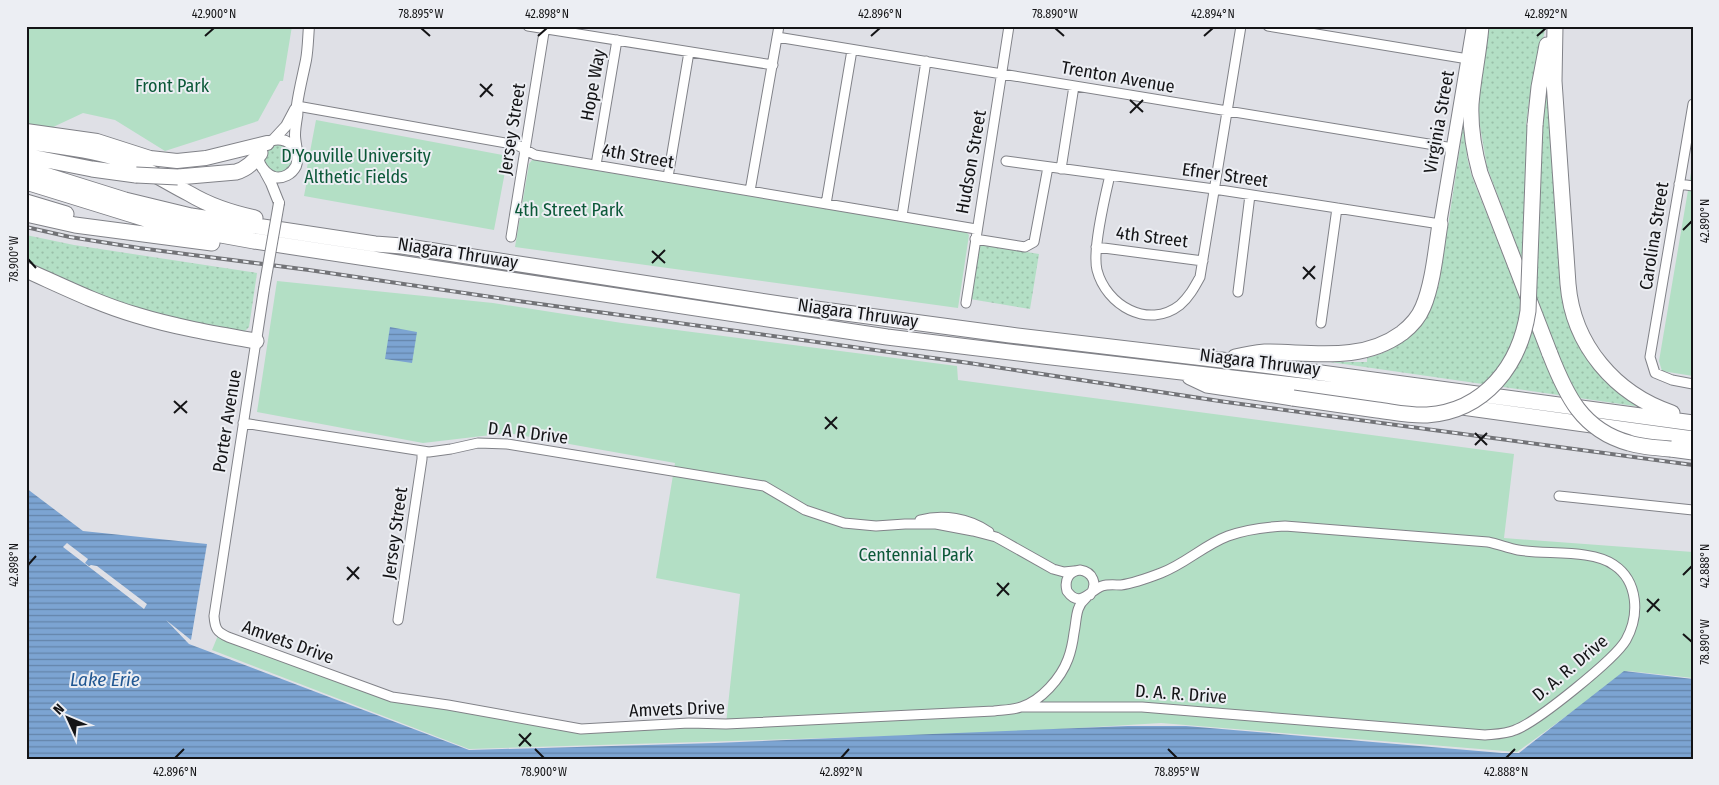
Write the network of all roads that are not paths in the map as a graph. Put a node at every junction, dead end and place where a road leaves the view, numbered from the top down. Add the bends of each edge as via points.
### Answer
1 (309, 26) edge
2 (528, 26) edge
3 (779, 26) edge
4 (1010, 26) edge
5 (1241, 26) edge
6 (1268, 26) edge
7 (1473, 26) edge
8 (1481, 26) edge
9 (1551, 26) edge
10 (1555, 26) edge
11 (545, 28) edge
12 (777, 36) junction
13 (617, 40) junction
14 (852, 50) junction
15 (690, 52) junction
16 (1468, 59) junction
17 (926, 61) junction
18 (773, 65) junction
19 (1002, 73) junction
20 (1074, 86) junction
21 (1693, 104) edge
22 (297, 106) junction
23 (1228, 112) junction
24 (26, 131) edge
25 (26, 141) edge
26 (267, 145) junction
27 (1453, 148) junction
28 (526, 149) junction
29 (297, 153) junction
30 (26, 156) edge
31 (1006, 161) dead end
32 (596, 165) junction
33 (1048, 167) junction
34 (26, 169) edge
35 (1061, 169) junction
36 (264, 171) junction
37 (291, 172) junction
38 (1110, 176) junction
39 (668, 177) junction
40 (26, 182) edge
41 (1679, 184) junction
42 (1693, 186) edge
43 (1214, 189) junction
44 (750, 191) junction
45 (1250, 195) junction
46 (26, 202) edge
47 (279, 203) junction
48 (826, 204) junction
49 (1337, 208) junction
50 (26, 214) edge
51 (902, 216) junction
52 (1440, 224) junction
53 (100, 227) junction
54 (976, 229) junction
55 (511, 237) dead end
56 (975, 239) junction
57 (254, 242) junction
58 (402, 246) junction
59 (1096, 246) junction
60 (1202, 263) junction
61 (26, 270) edge
62 (1238, 292) dead end
63 (966, 303) dead end
64 (1321, 323) dead end
65 (256, 341) junction
66 (1219, 360) junction
67 (1177, 372) junction
68 (1693, 384) edge
69 (1693, 421) edge
70 (243, 423) junction
71 (1693, 439) edge
72 (422, 451) junction
73 (1693, 452) edge
74 (1559, 496) dead end
75 (1693, 510) edge
76 (1054, 570) junction
77 (1078, 570) junction
78 (1090, 574) junction
79 (1107, 585) junction
80 (1067, 592) junction
81 (1089, 595) junction
82 (1077, 610) junction
83 (398, 620) dead end
84 (228, 637) joint
85 (1022, 707) junction

1 - 22 street, Porter Avenue
2 - 11 street
3 - 12 street
4 - 19 street, Hudson Street
5 - 23 street
6 - 16 street
7 - 16 main road, Virginia Street
8 - 73 highway, bridge via 1471,102 1476,159 1561,382 1583,416 1616,439
9 - 67 highway, bridge via 1535,125 1525,329 1503,375 1488,390 1456,408 1418,415 1207,385
10 - 69 highway via 1554,81 1568,284 1580,334 1589,350 1623,388 1655,407
11 - 13 street
11 - 28 street, Jersey Street
12 - 14 street, Trenton Avenue
12 - 18 street
13 - 15 street
13 - 32 street, Hope Way
14 - 17 street, Trenton Avenue
14 - 48 street
15 - 18 street
15 - 39 street
16 - 27 main road, Virginia Street
17 - 19 street, Trenton Avenue
17 - 51 street
18 - 44 street
19 - 20 street, Trenton Avenue
19 - 54 street, Hudson Street
20 - 23 street, Trenton Avenue
20 - 35 street
21 - 41 street, Carolina Street
22 - 26 street, Porter Avenue via 286,126
22 - 28 street, 4th Street
22 - 29 street, Porter Avenue via 294,134
23 - 27 street, Trenton Avenue
23 - 43 street
24 - 26 highway via 98,141 150,158 177,161
25 - 58 highway via 121,159 223,209 266,220 377,236
26 - 29 street via 285,140
26 - 30 highway, bridge via 243,170 178,177 92,169
26 - 36 street via 261,166
27 - 52 main road, Virginia Street
28 - 32 street, 4th Street via 535,155
28 - 55 street, Jersey Street
29 - 37 street, Porter Avenue
31 - 33 street, Efner Street
32 - 39 street, 4th Street
33 - 35 street, Efner Street
33 - 56 street via 1034,242 1024,247
34 - 58 highway, Niagara Thruway via 125,200 190,216
35 - 38 street, Efner Street
36 - 37 street via 275,177
36 - 47 street
37 - 47 street, Porter Avenue via 284,181
38 - 43 street, Efner Street
38 - 59 street
39 - 44 street, 4th Street
40 - 57 highway, Niagara Thruway via 168,225
41 - 42 street
41 - 68 street, Carolina Street via 1650,357 1655,373
43 - 45 street, Efner Street
43 - 60 street
44 - 48 street, 4th Street
45 - 49 street, Efner Street
45 - 62 street
46 - 53 highway
47 - 65 street, Porter Avenue, bridge
48 - 51 street, 4th Street
49 - 52 street, Efner Street
49 - 64 street
50 - 53 highway
51 - 54 street, 4th Street
52 - 66 highway via 1423,307 1412,324 1395,338 1374,348 1344,354 1262,352
53 - 57 highway via 220,244
54 - 56 street, Hudson Street
56 - 63 street, Hudson Street
57 - 67 highway, Niagara Thruway via 869,334
58 - 66 highway, Niagara Thruway via 796,306
59 - 60 street, 4th Street
59 - 60 street via 1095,260 1102,282 1116,302 1137,314 1159,314 1178,306 1192,292 1200,277
61 - 65 highway via 135,315
65 - 70 street, Porter Avenue
66 - 69 highway, Niagara Thruway
67 - 71 highway, Niagara Thruway via 1364,393
70 - 72 street, D A R Drive
70 - 84 street, Porter Avenue via 214,616 217,630
72 - 76 street, D A R Drive via 478,443 499,444 750,483 773,490 805,510 840,522 876,526 950,526 996,537
72 - 83 street, Jersey Street
74 - 75 street
76 - 77 street
76 - 80 street
77 - 78 street
77 - 80 street via 1067,578
78 - 79 street
78 - 81 street via 1094,586
79 - 81 street, D. A. R. Drive
79 - 85 street, D. A. R. Drive via 1134,582 1160,574 1227,536 1284,526 1488,542 1518,550 1604,559 1622,570 1628,580 1635,598 1635,615 1626,640 1610,658 1524,726 1500,734 1142,707
80 - 81 street via 1082,599
80 - 82 street
81 - 82 street
82 - 85 street, Amvets Drive via 1072,646 1061,674 1039,697
84 - 85 street, Amvets Drive via 392,697 581,729 994,711

